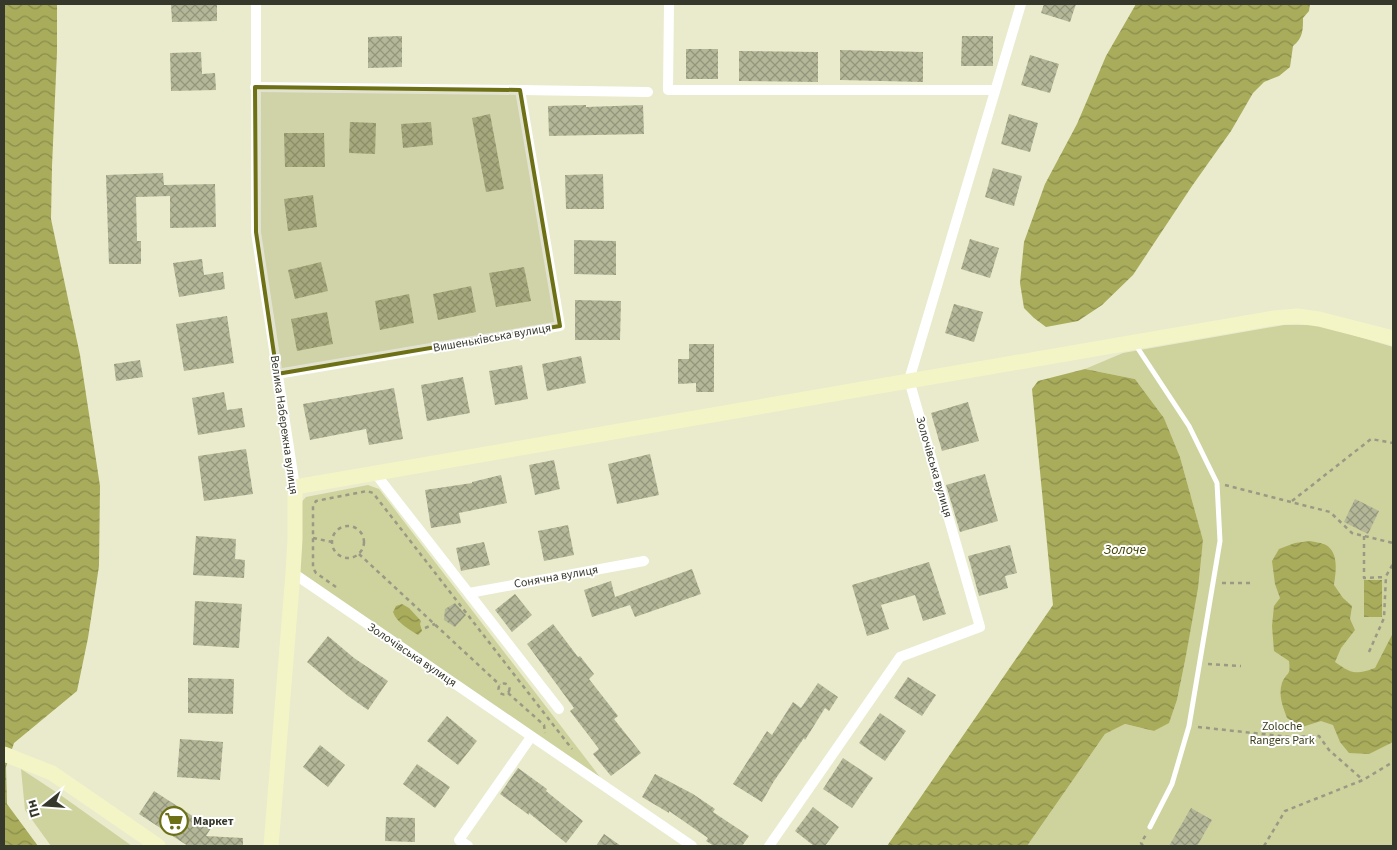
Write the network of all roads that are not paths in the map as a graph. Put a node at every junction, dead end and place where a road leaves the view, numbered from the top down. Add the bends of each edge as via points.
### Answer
1 (256, 4) edge
2 (669, 4) edge
3 (1021, 4) edge
4 (255, 87) junction
5 (520, 90) junction
6 (995, 90) junction
7 (648, 92) dead end
8 (1393, 338) edge
9 (1133, 342) junction
10 (277, 374) junction
11 (909, 380) junction
12 (375, 473) junction
13 (295, 487) junction
14 (644, 561) dead end
15 (293, 573) junction
16 (468, 593) junction
17 (559, 709) dead end
18 (534, 732) junction
19 (4, 754) edge
20 (1150, 827) road end
21 (158, 846) edge
22 (271, 846) edge
23 (468, 846) edge
24 (692, 846) edge
25 (769, 846) edge

1 - 4 street, Велика Набережна вулиця
2 - 6 street via 668,90
3 - 6 street
4 - 5 street
4 - 10 street, Велика Набережна вулиця via 256,232
5 - 7 street
5 - 10 street, Вишеньківська вулиця via 560,326
6 - 11 street
8 - 9 street via 1319,318 1297,316
9 - 11 street
9 - 20 lane via 1189,426 1217,483 1220,541 1189,726 1172,784
10 - 13 street, Велика Набережна вулиця
11 - 12 street
11 - 25 street, Золочівська вулиця via 980,627 900,657
12 - 13 street
12 - 16 street
13 - 15 street, Велика Набережна вулиця
14 - 16 street, Сонячна вулиця
15 - 18 street, Золочівська вулиця
15 - 22 street, Велика Набережна вулиця
16 - 17 street
18 - 23 street via 459,840
18 - 24 street, Золочівська вулиця
19 - 21 street via 52,773

